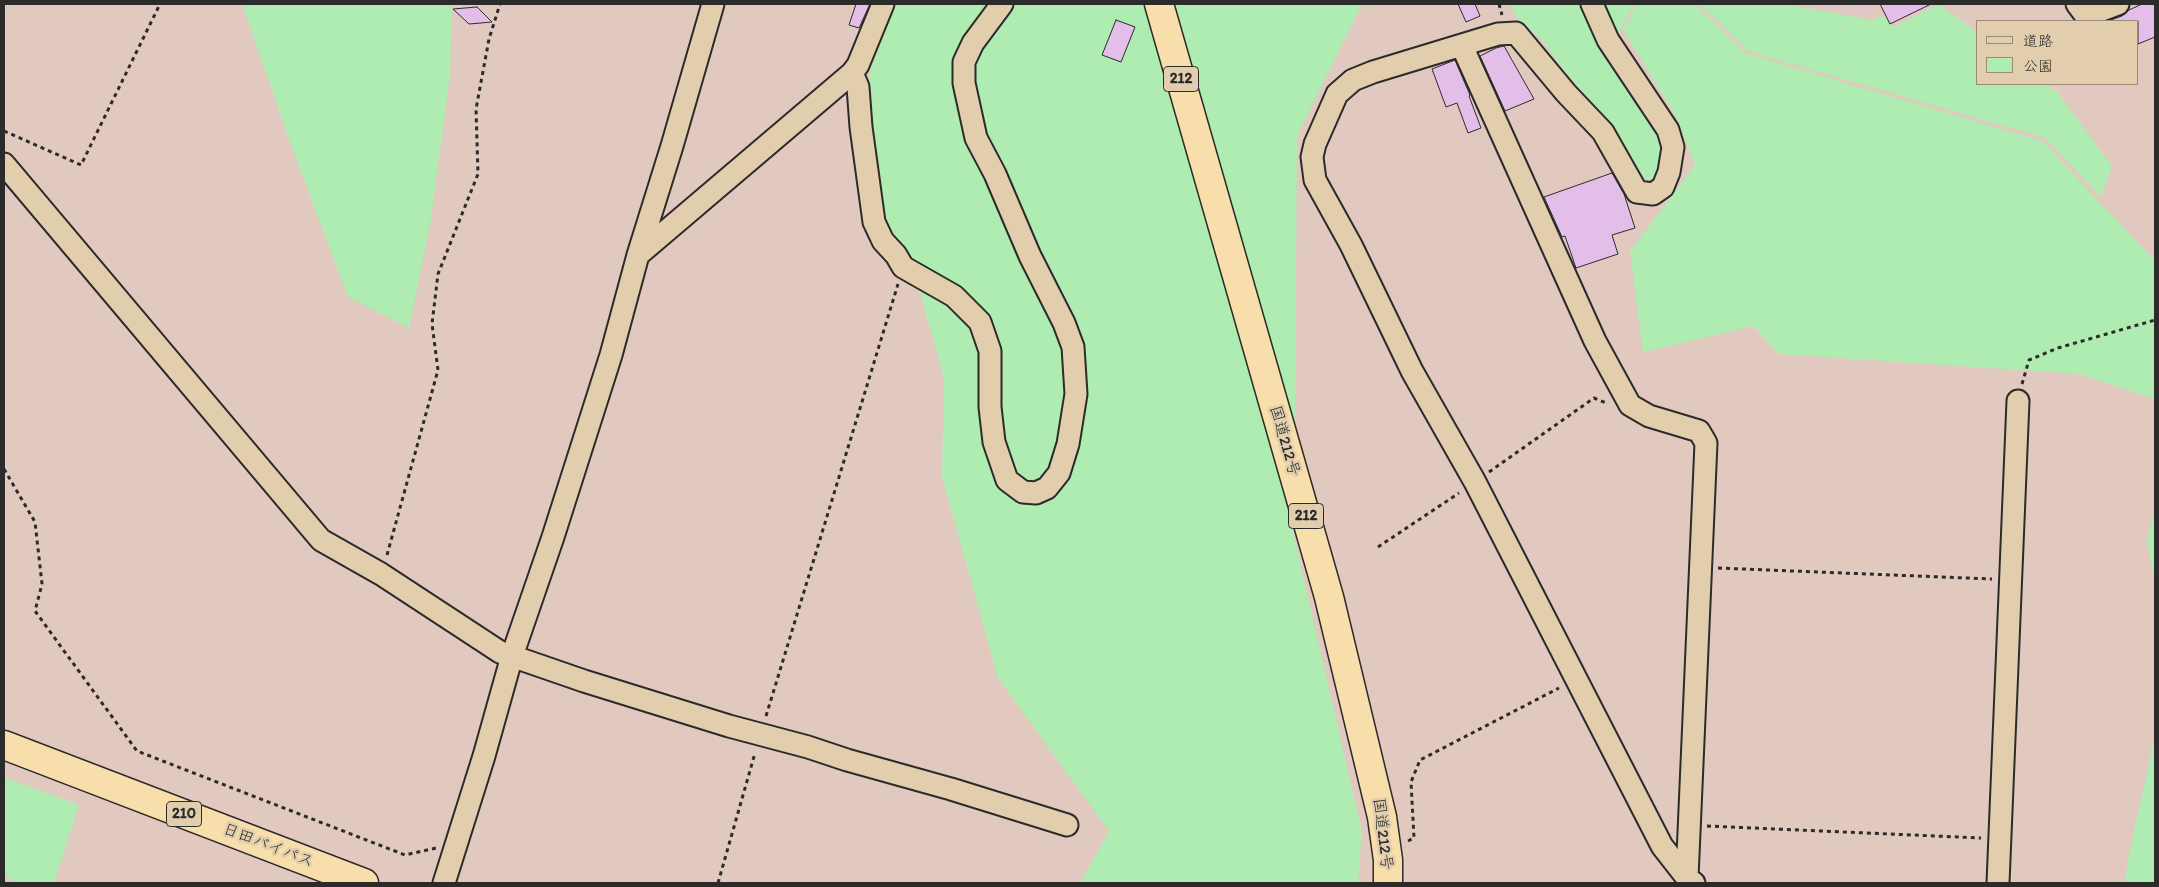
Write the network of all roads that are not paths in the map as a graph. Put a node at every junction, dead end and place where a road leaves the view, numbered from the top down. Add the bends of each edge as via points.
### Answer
1 (712, 4) edge
2 (883, 4) edge
3 (1002, 4) edge
4 (1159, 4) edge
5 (1592, 4) edge
6 (2077, 4) edge
7 (2118, 4) edge
8 (1462, 46) junction
9 (852, 73) junction
10 (4, 164) edge
11 (638, 255) junction
12 (2018, 401) road end
13 (512, 656) junction
14 (4, 745) edge
15 (1067, 825) dead end
16 (1691, 881) edge
17 (364, 883) edge
18 (444, 883) edge
19 (1388, 883) edge
20 (1998, 883) edge

1 - 11 street
2 - 9 street via 858,66
3 - 9 street via 973,43 964,62 964,83 976,138 1073,347 1076,394 1068,444 1059,473 1047,488 1036,493 1023,492 1007,480 994,442 990,351 980,322 954,296 903,267 883,241 874,222 858,87
4 - 19 highway, 国道212号 / 212 via 1329,597 1382,816
5 - 8 street via 1608,40 1671,138 1673,147 1669,172 1663,187 1653,194 1637,192 1603,132 1516,33 1498,34
6 - 7 street via 2086,16
8 - 16 street via 1595,341 1630,405 1649,416 1699,431 1706,444 1689,825
8 - 16 street via 1353,80 1337,94 1315,144 1312,157 1315,180 1662,846
9 - 11 street
10 - 13 street via 321,540 381,574 500,652
11 - 13 street via 611,355
12 - 20 street
13 - 15 street via 729,726
13 - 18 street
14 - 17 highway, 日田バイパス / 210

